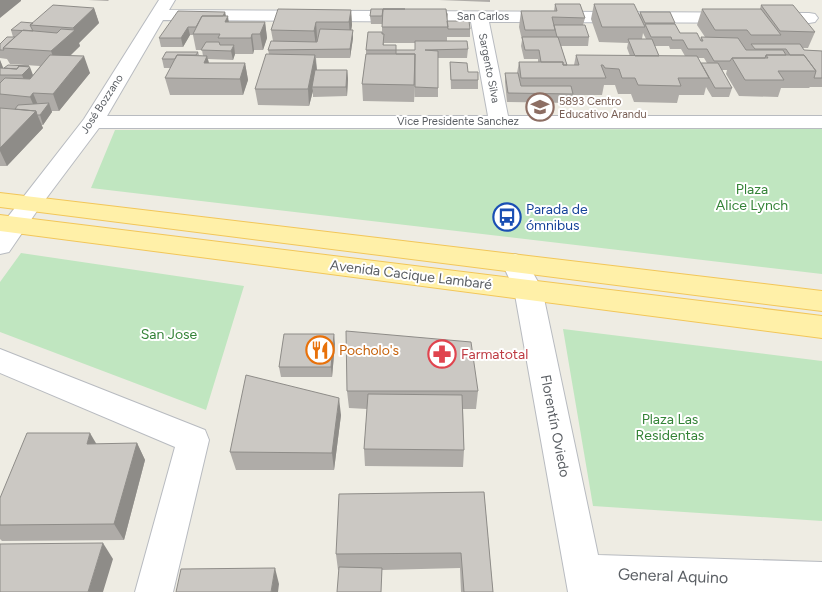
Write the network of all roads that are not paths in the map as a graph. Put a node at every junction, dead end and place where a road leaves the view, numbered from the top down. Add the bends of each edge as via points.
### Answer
1 (793, 0) edge
2 (162, 8) edge
3 (358, 8) edge
4 (479, 16) junction
5 (809, 18) junction
6 (822, 30) edge
7 (499, 121) junction
8 (93, 122) junction
9 (822, 122) edge
10 (0, 200) edge
11 (15, 217) edge
12 (0, 246) edge
13 (522, 276) junction
14 (822, 301) edge
15 (822, 327) edge
16 (0, 360) edge
17 (822, 581) edge
18 (585, 583) edge
19 (154, 592) edge

1 - 5 street
2 - 3 street, San Carlos
2 - 8 street, José Bozzano
3 - 4 street, San Carlos
4 - 5 street, San Carlos
4 - 7 street, Sargento Silva
5 - 6 street
7 - 8 street, Vice Presidente Sanchez
7 - 9 street, Vice Presidente Sanchez
8 - 11 street, José Bozzano
10 - 11 main road, Avenida Cacique Lambaré
11 - 12 street, José Bozzano
11 - 13 main road, Avenida Cacique Lambaré
13 - 14 main road, Avenida Cacique Lambaré
13 - 15 main road, Avenida Cacique Lambaré
13 - 18 street, Florentín Oviedo
16 - 19 street via 193,440
17 - 18 street, General Aquino

